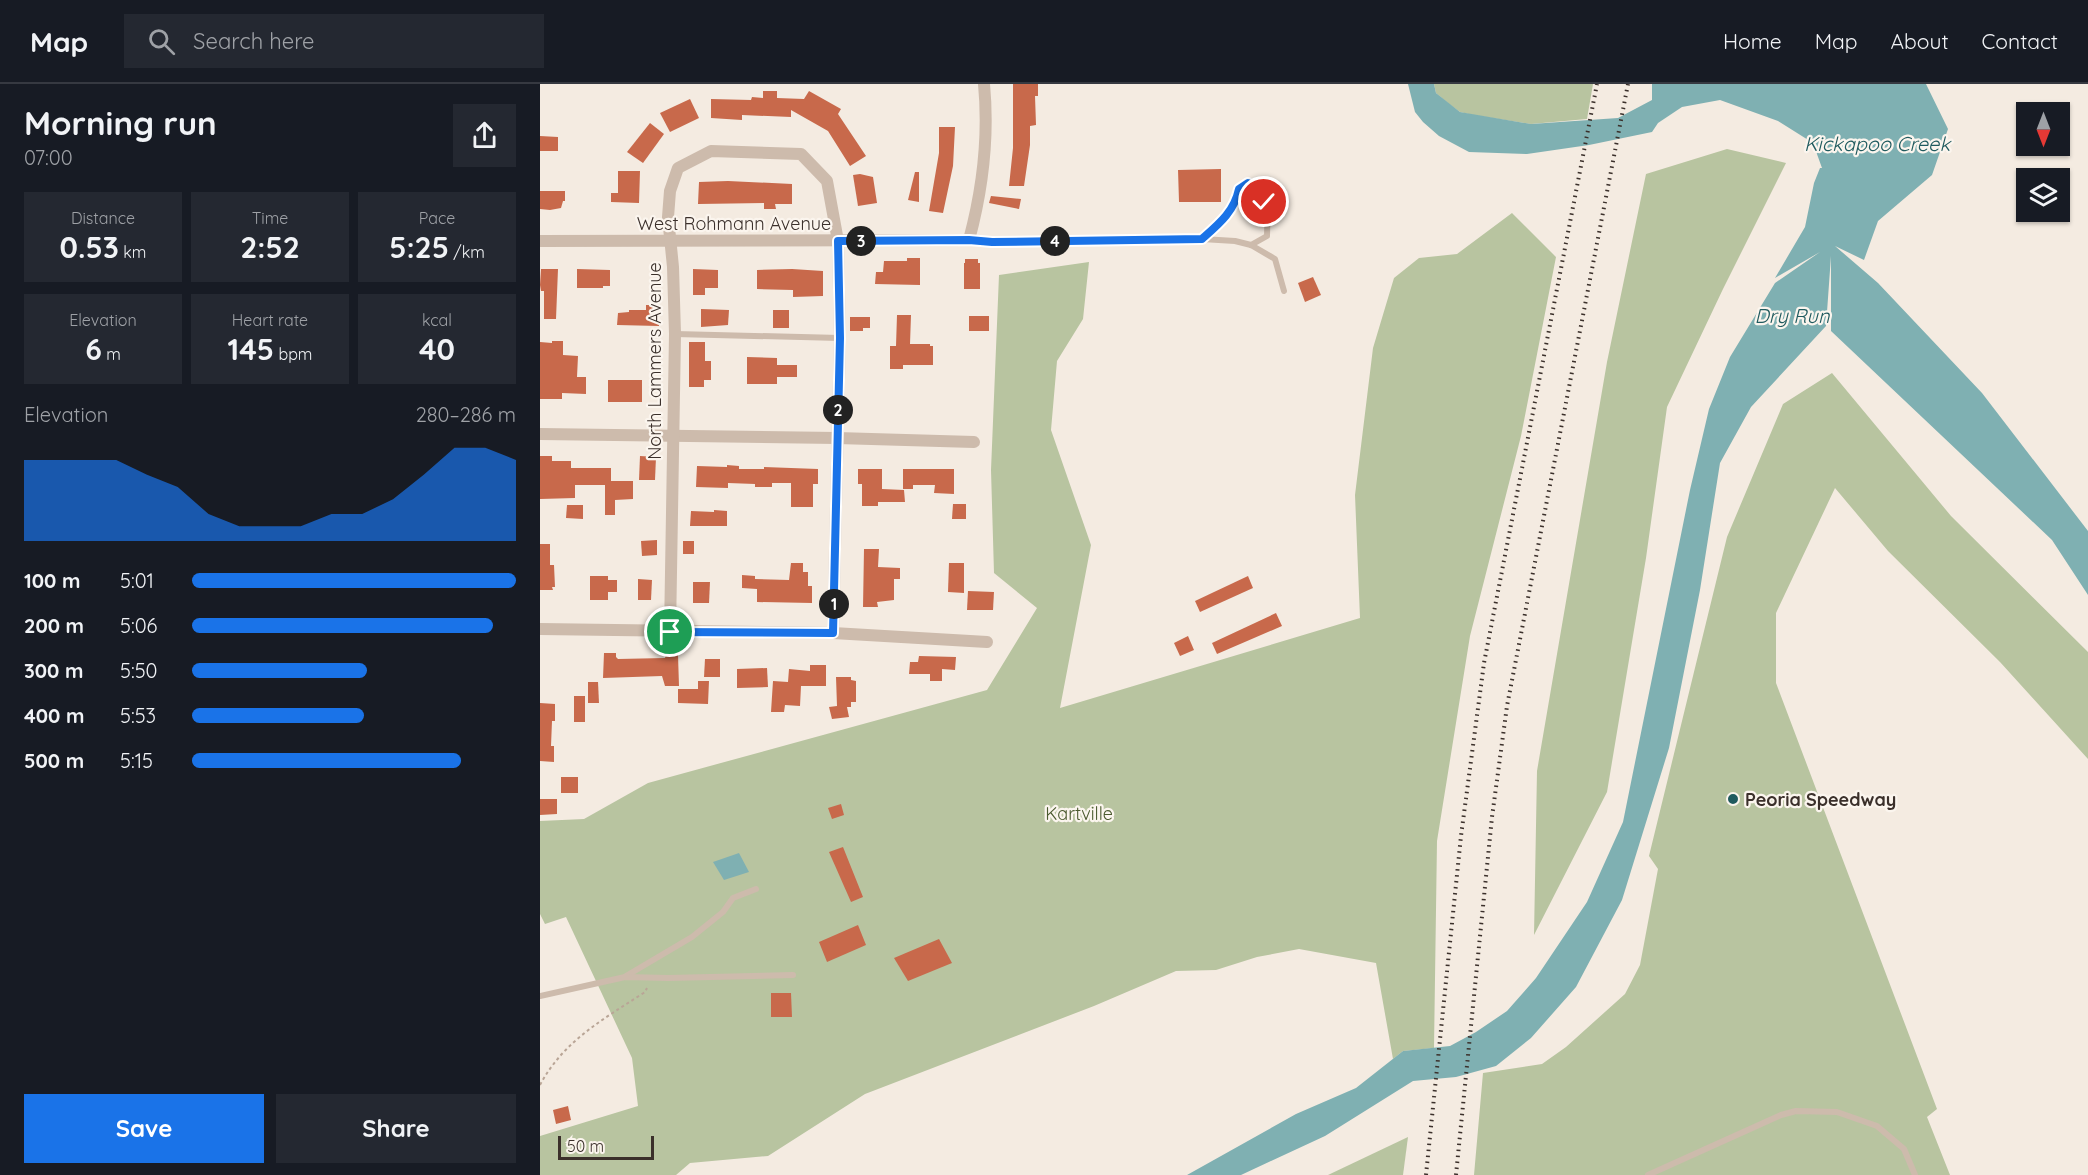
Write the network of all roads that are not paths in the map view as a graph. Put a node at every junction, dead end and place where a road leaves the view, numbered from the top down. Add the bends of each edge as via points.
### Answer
1 (984, 84) edge
2 (1202, 239) junction
3 (969, 240) junction
4 (540, 241) edge
5 (670, 241) junction
6 (838, 241) junction
7 (1251, 245) junction
8 (1284, 291) dead end
9 (675, 334) junction
10 (840, 338) junction
11 (540, 434) edge
12 (672, 437) junction
13 (837, 438) junction
14 (974, 442) dead end
15 (540, 629) edge
16 (670, 632) junction
17 (833, 633) junction
18 (987, 642) dead end
19 (756, 889) dead end
20 (793, 975) dead end
21 (625, 976) junction
22 (540, 996) edge
23 (1647, 1175) edge
24 (1915, 1175) edge

1 - 3 street via 985,166
2 - 3 lane, West Rohmann Avenue
2 - 7 lane, West Rohmann Avenue
2 - 7 lane via 1226,218 1239,189 1248,183 1256,187 1264,202 1268,222 1268,236
3 - 6 street, West Rohmann Avenue
4 - 5 street, West Rohmann Avenue
5 - 6 street, West Rohmann Avenue
5 - 6 street, North Lammers Avenue via 670,191 678,168 711,151 801,154 827,182
5 - 9 street, North Lammers Avenue
6 - 10 street, North Lammers Avenue
7 - 8 lane via 1275,259
9 - 10 lane
9 - 12 street, North Lammers Avenue
10 - 13 street, North Lammers Avenue
11 - 12 street
12 - 13 street
12 - 16 street, North Lammers Avenue
13 - 14 street
13 - 17 street, North Lammers Avenue
15 - 16 street
16 - 17 street
17 - 18 street
19 - 21 lane via 733,898 723,912 692,937
20 - 21 lane
21 - 22 lane
23 - 24 lane via 1796,1111 1837,1112 1877,1126 1904,1149

